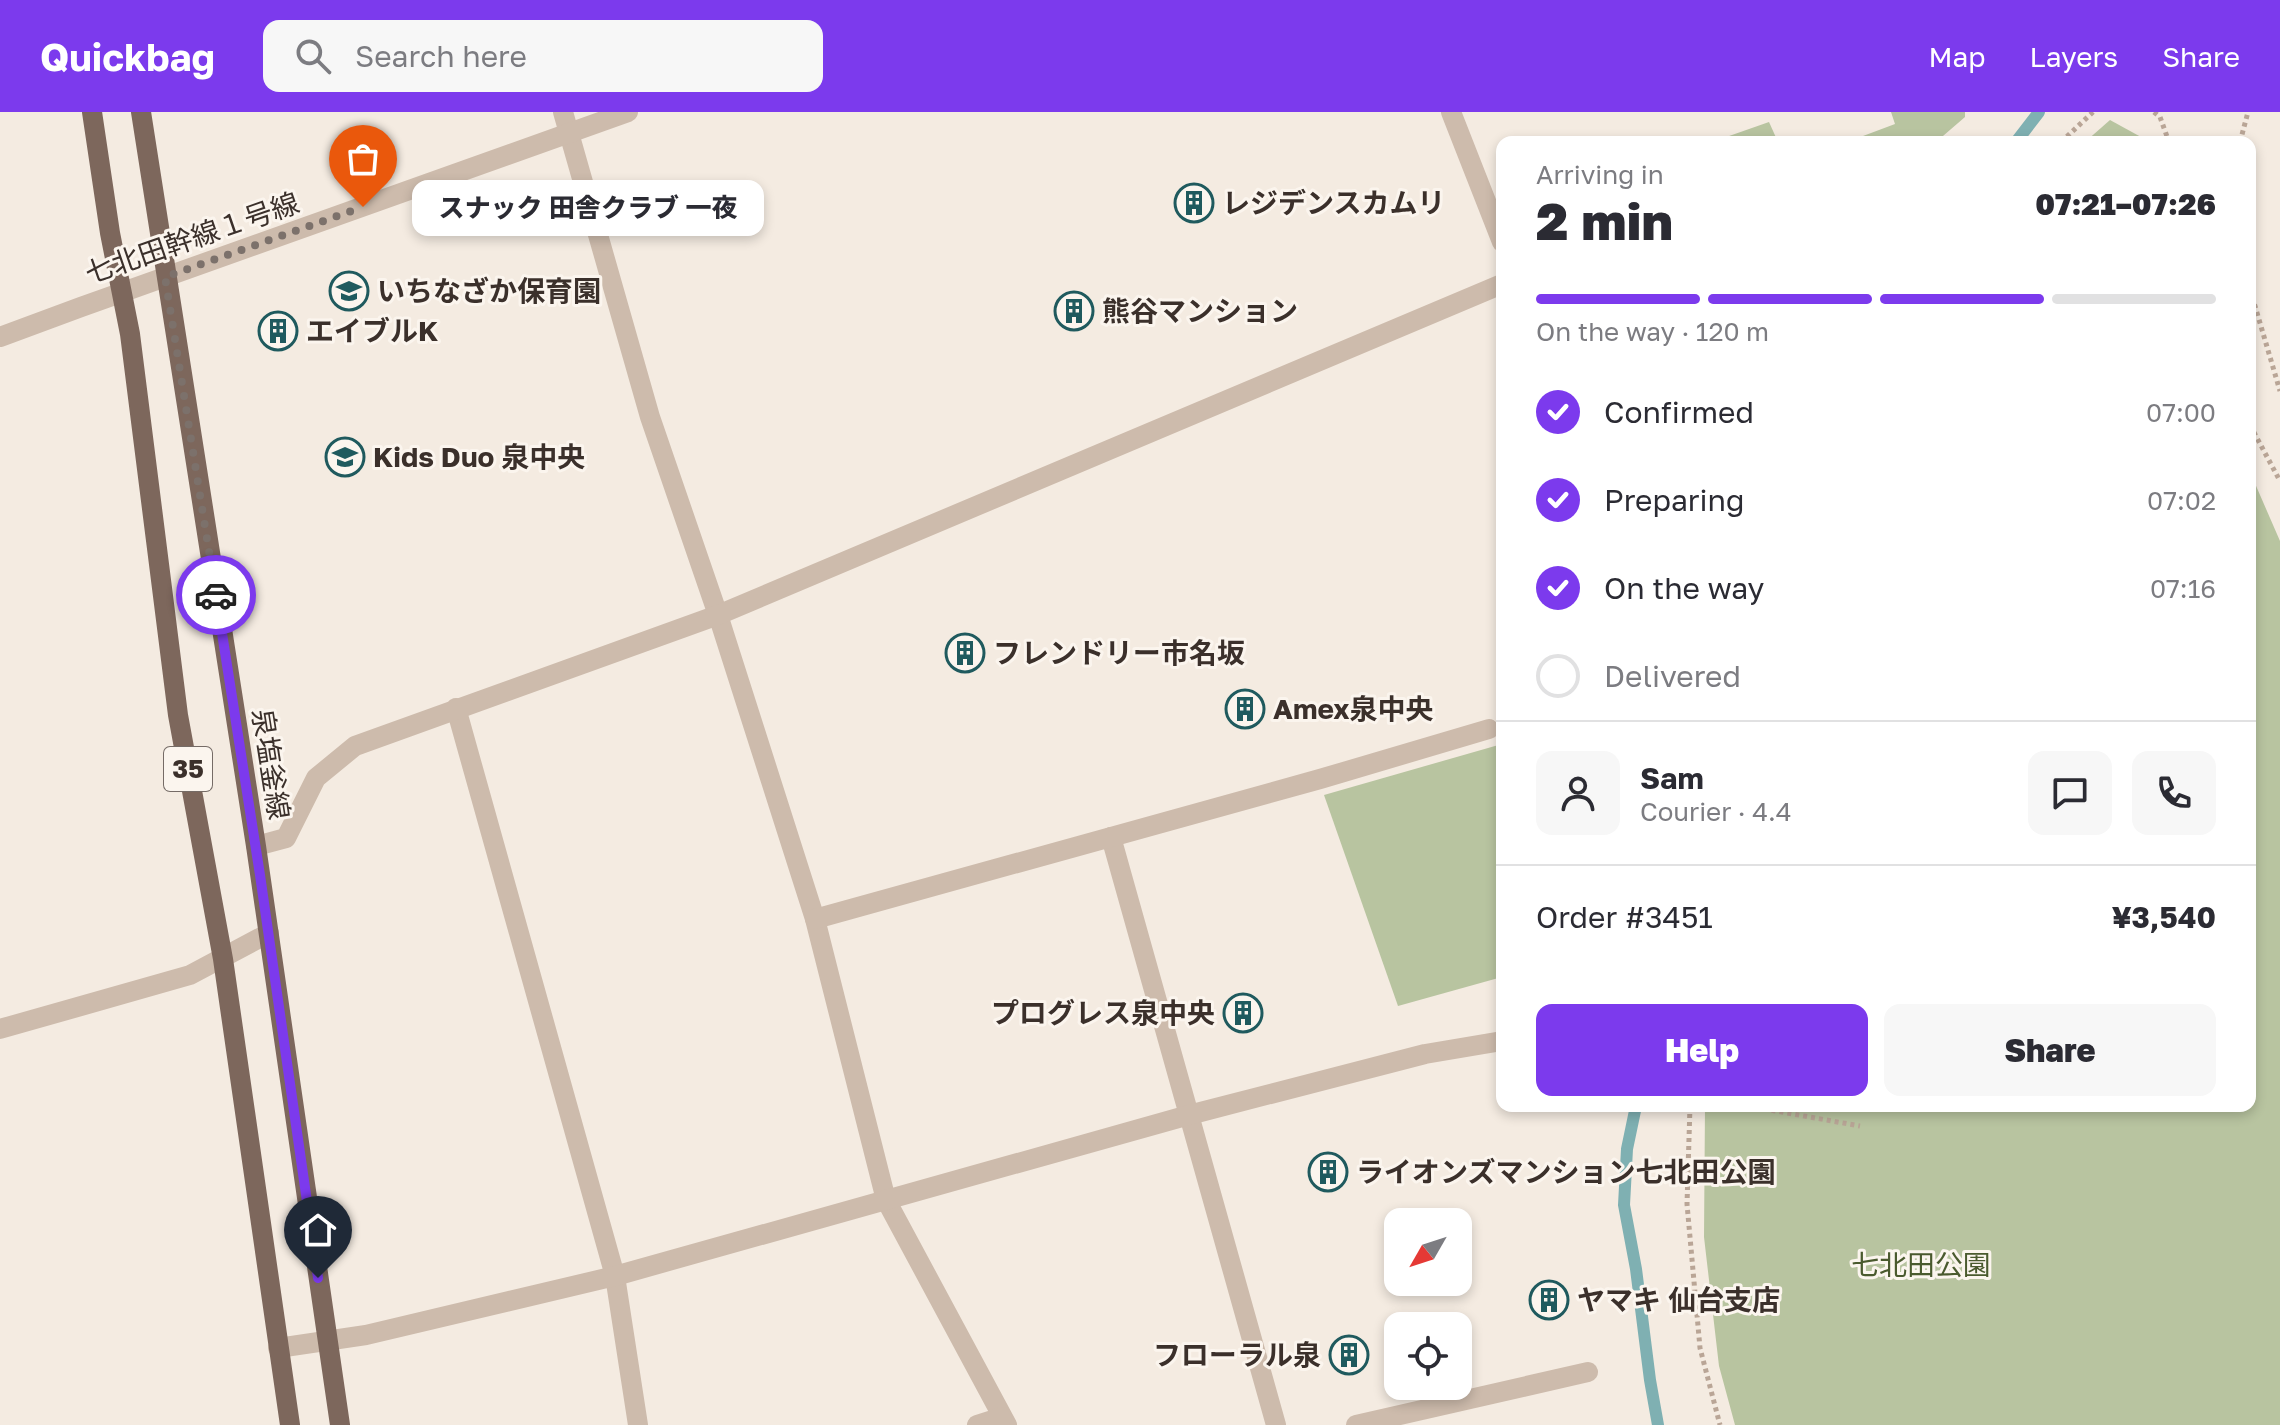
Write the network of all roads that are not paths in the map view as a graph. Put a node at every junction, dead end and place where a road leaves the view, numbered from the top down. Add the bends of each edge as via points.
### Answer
1 (92, 112) edge
2 (141, 112) edge
3 (563, 112) edge
4 (628, 112) edge
5 (1451, 112) edge
6 (569, 133) junction
7 (1496, 227) edge
8 (165, 277) junction
9 (1496, 287) edge
10 (122, 292) junction
11 (0, 337) edge
12 (718, 615) junction
13 (456, 708) junction
14 (1489, 729) dead end
15 (1111, 837) junction
16 (256, 846) junction
17 (815, 919) junction
18 (269, 933) junction
19 (223, 959) junction
20 (0, 1029) edge
21 (1496, 1042) edge
22 (1189, 1115) junction
23 (886, 1200) junction
24 (615, 1276) junction
25 (327, 1340) junction
26 (278, 1348) junction
27 (1588, 1372) dead end
28 (1005, 1421) edge
29 (290, 1425) edge
30 (340, 1425) edge
31 (638, 1425) edge
32 (977, 1425) edge
33 (1276, 1425) edge
34 (1356, 1425) edge

1 - 10 main road, 35
2 - 8 main road, 泉塩釜線 / 35
3 - 6 street
4 - 6 street, 七北田幹線１号線
5 - 7 street
6 - 8 street, 七北田幹線１号線
6 - 12 street via 650,417
8 - 10 street, 七北田幹線１号線
8 - 16 main road, 泉塩釜線 / 35
9 - 12 street
10 - 11 street, 七北田幹線１号線
10 - 19 main road, 35 via 178,715
12 - 13 street
12 - 17 street
13 - 16 street via 355,746 316,778 286,838
13 - 24 street
14 - 15 street
15 - 17 street
15 - 22 street
16 - 18 main road, 泉塩釜線 / 35
17 - 23 street
18 - 19 street
18 - 25 main road, 泉塩釜線 / 35
19 - 20 street via 190,975
19 - 26 main road, 35
21 - 22 street via 1425,1054
22 - 23 street
22 - 33 street
23 - 24 street
23 - 28 street
24 - 25 street
24 - 31 street
25 - 26 street
25 - 30 main road, 泉塩釜線 / 35
26 - 29 main road, 35
27 - 34 street
28 - 32 street

